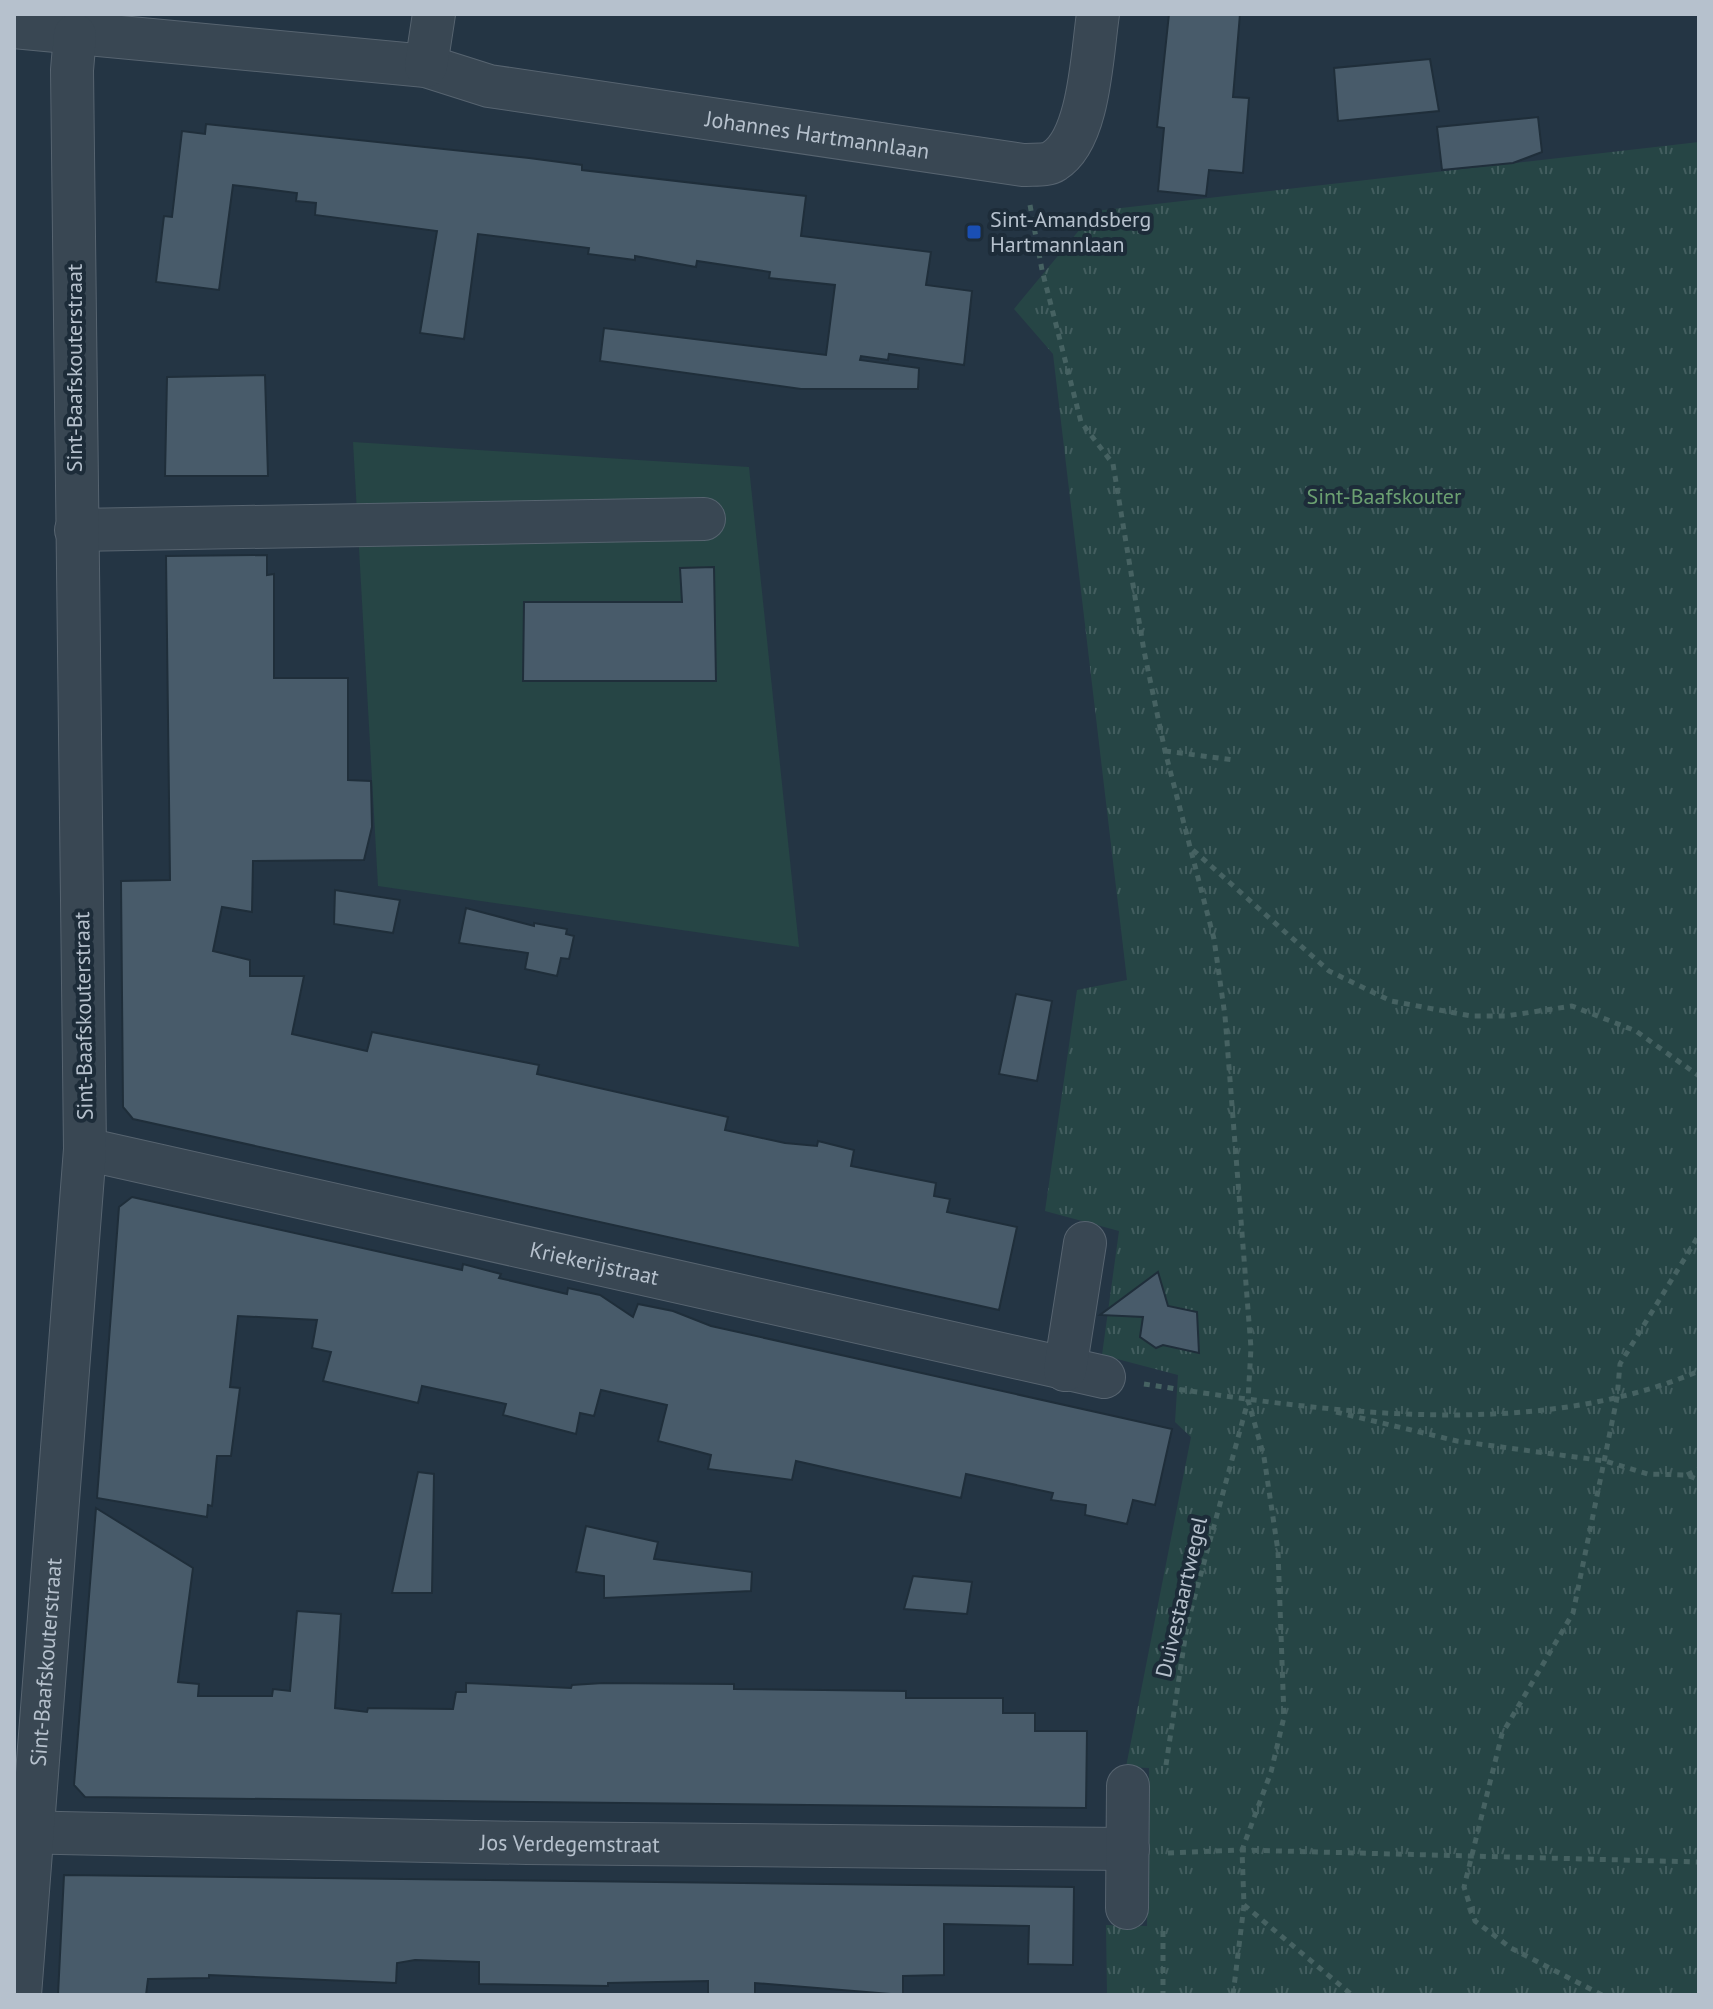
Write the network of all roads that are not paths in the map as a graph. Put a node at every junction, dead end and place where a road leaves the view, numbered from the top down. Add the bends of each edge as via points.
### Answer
1 (434, 14) edge
2 (1098, 14) edge
3 (14, 27) edge
4 (75, 35) junction
5 (426, 66) junction
6 (704, 519) dead end
7 (76, 530) junction
8 (85, 1149) junction
9 (1085, 1243) dead end
10 (1147, 1780) road end
11 (24, 1832) edge
12 (1145, 1851) junction
13 (1127, 1908) dead end
14 (20, 1995) edge

1 - 5 street
2 - 5 street, Johannes Hartmannlaan via 1084,112 1070,147 1052,163 1023,165 489,86
3 - 4 street, Johannes Hartmannlaan
4 - 5 street, Johannes Hartmannlaan via 144,37
4 - 7 street, Sint-Baafskouterstraat
6 - 7 street
7 - 8 street, Sint-Baafskouterstraat
8 - 9 street, Kriekerijstraat via 1085,1374
8 - 11 street, Sint-Baafskouterstraat
10 - 12 street
11 - 12 street, Jos Verdegemstraat
11 - 14 street, Sint-Baafskouterstraat
12 - 13 street

